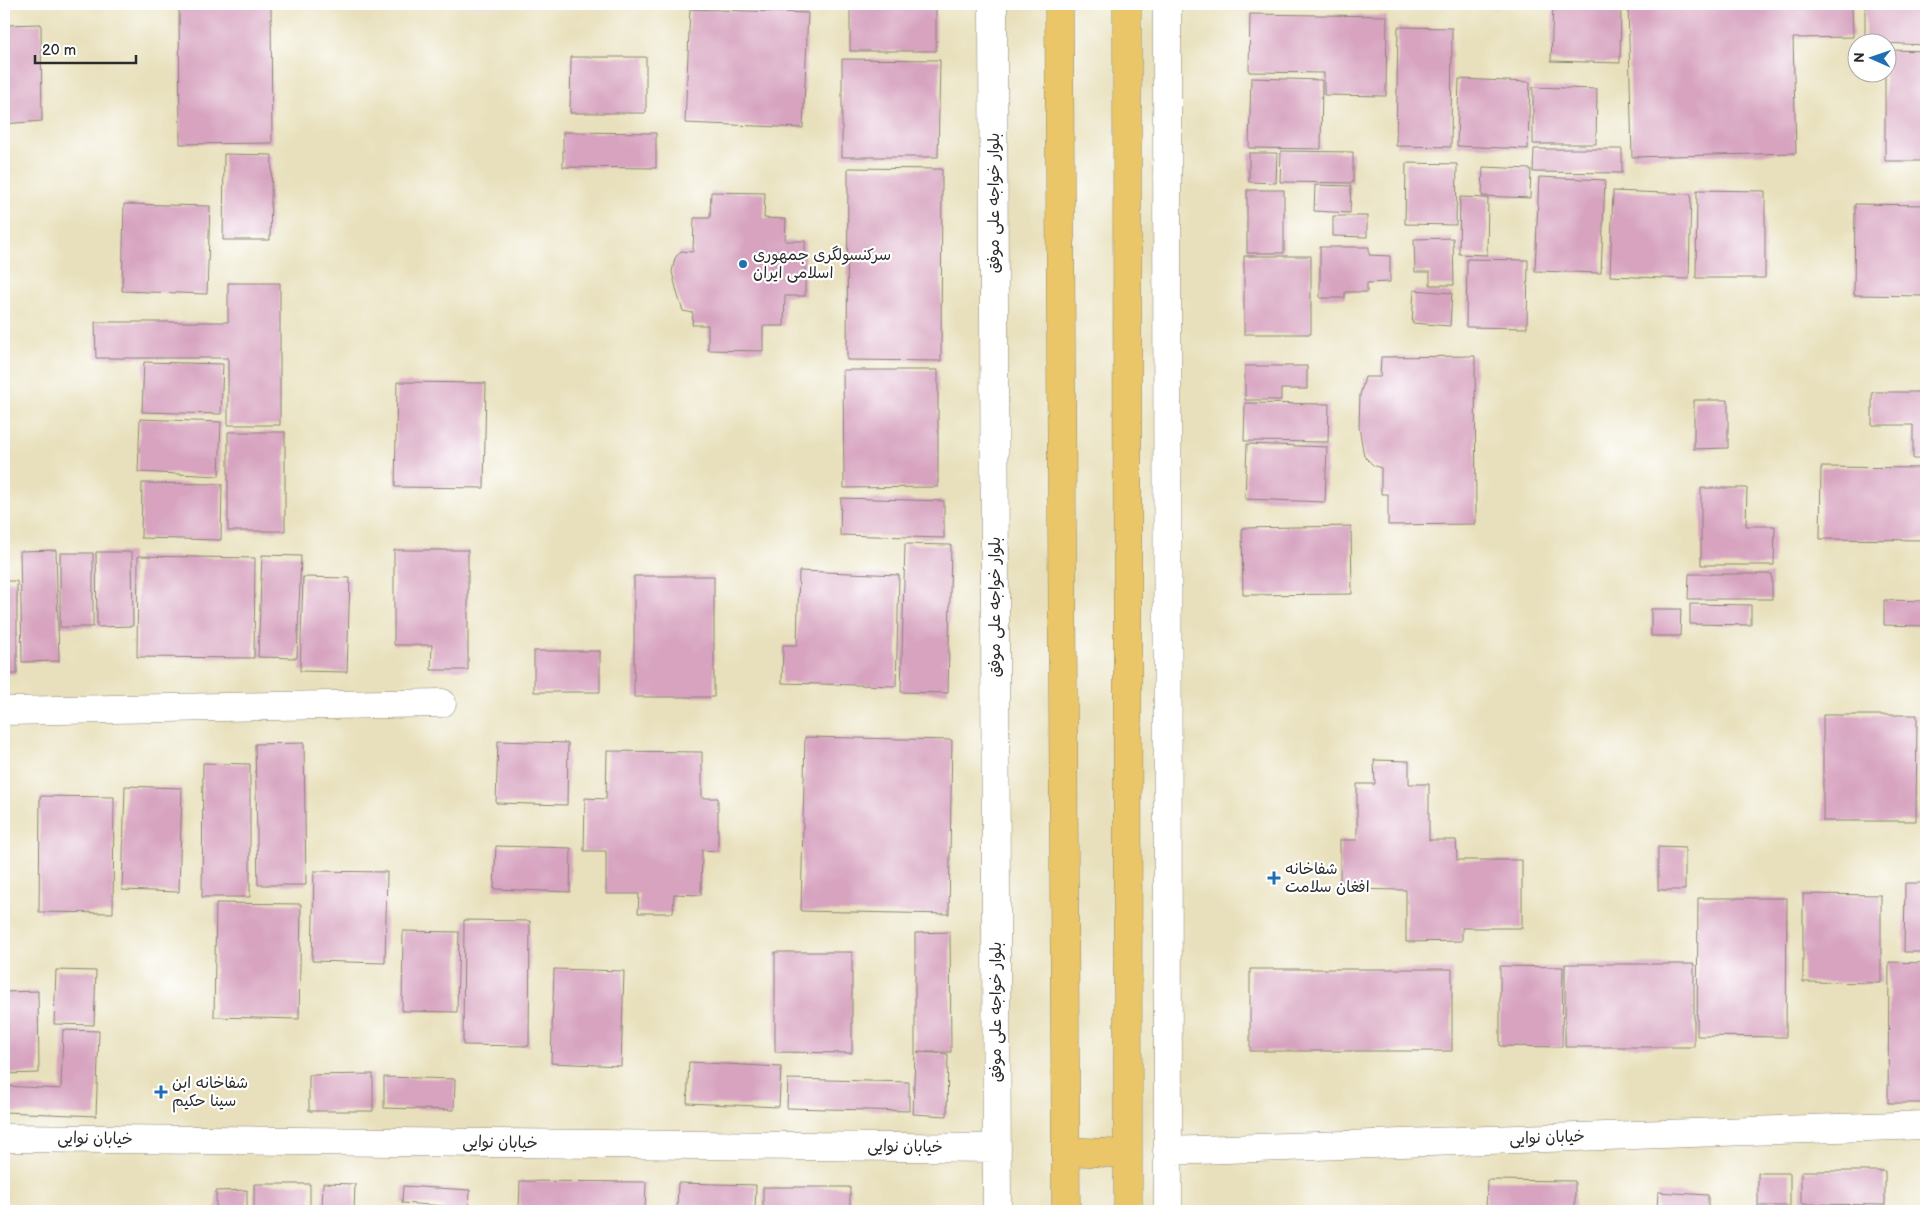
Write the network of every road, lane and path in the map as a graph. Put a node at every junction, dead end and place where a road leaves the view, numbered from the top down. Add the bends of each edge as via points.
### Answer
1 (993, 4) edge
2 (1058, 4) edge
3 (1127, 4) edge
4 (1167, 4) edge
5 (442, 703) dead end
6 (4, 711) edge
7 (1926, 1125) edge
8 (4, 1138) edge
9 (997, 1148) junction
10 (1066, 1151) junction
11 (1168, 1151) junction
12 (1128, 1154) junction
13 (997, 1211) edge
14 (1066, 1211) edge
15 (1128, 1211) edge
16 (1168, 1211) edge

1 - 9 street, بلوار خواجه علی موفق
2 - 10 highway
3 - 12 highway
4 - 11 street
5 - 6 street
7 - 11 street, خیابان نوایی
8 - 9 street, خیابان نوایی
9 - 13 street, بلوار خواجه علی موفق
10 - 12 highway
10 - 14 highway
11 - 16 street
12 - 15 highway

